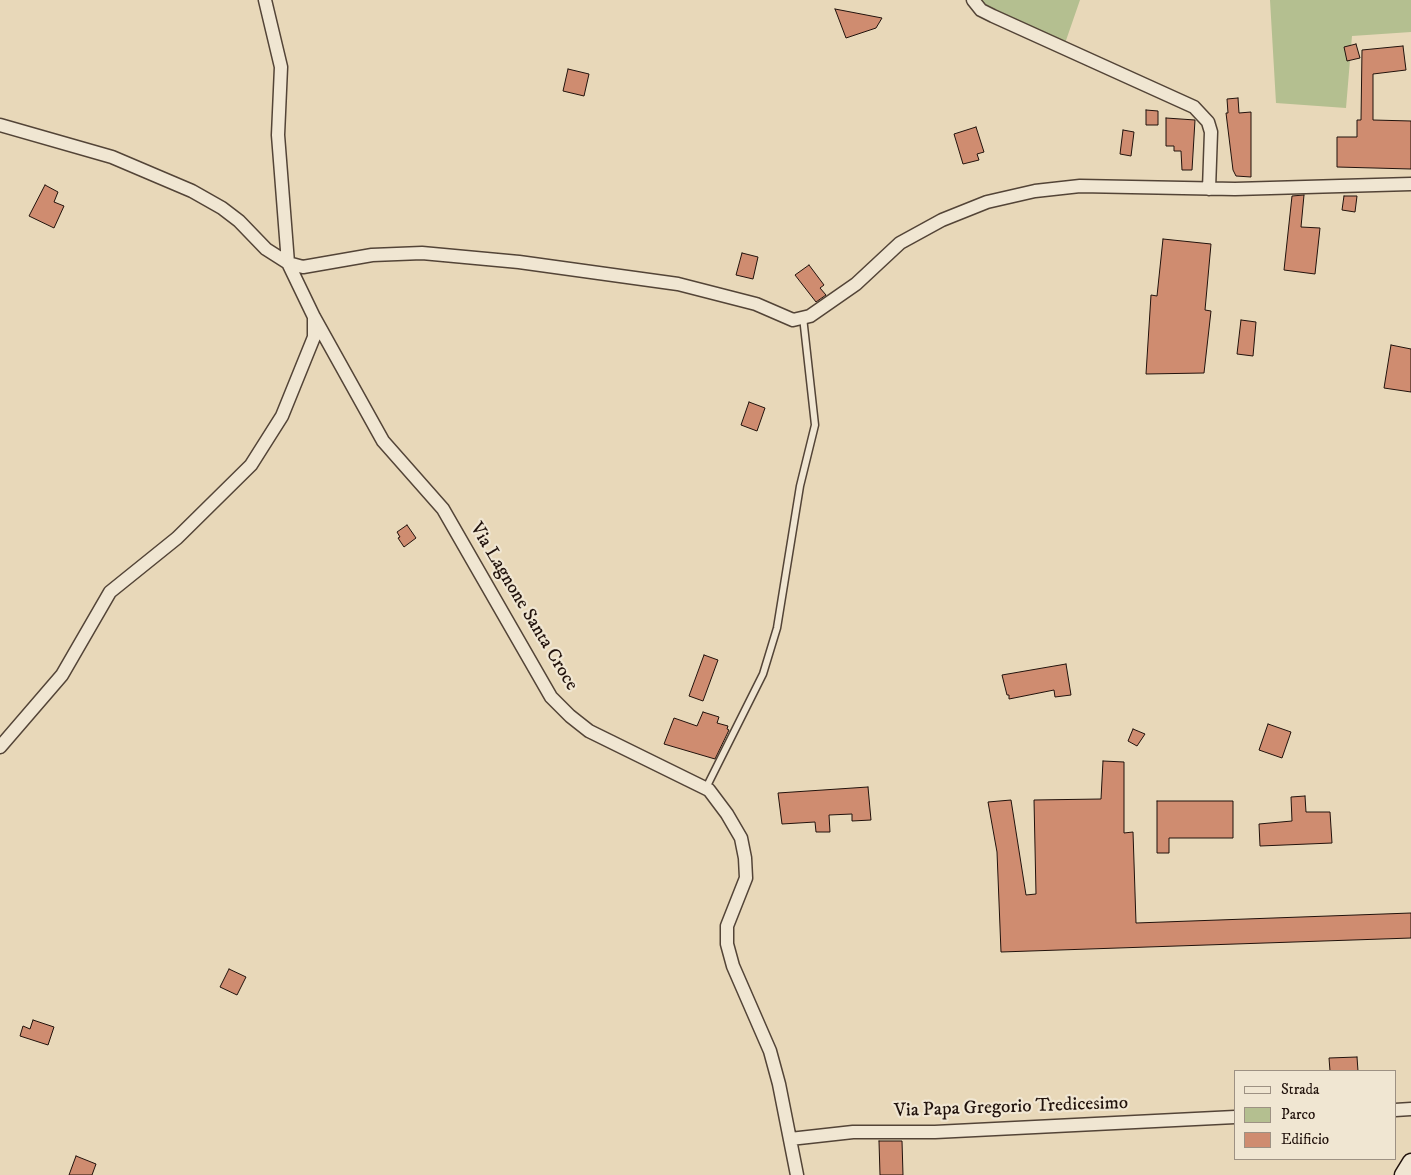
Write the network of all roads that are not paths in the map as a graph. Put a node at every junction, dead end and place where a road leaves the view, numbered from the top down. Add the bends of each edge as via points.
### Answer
1 (265, 0) edge
2 (973, 0) edge
3 (0, 125) edge
4 (1411, 184) edge
5 (1209, 189) junction
6 (288, 264) junction
7 (314, 318) junction
8 (802, 318) junction
9 (0, 747) edge
10 (706, 788) junction
11 (1411, 1109) edge
12 (1396, 1110) edge
13 (1234, 1117) edge
14 (790, 1139) junction
15 (1411, 1162) edge
16 (798, 1175) edge
17 (1403, 1175) edge

1 - 6 street via 281,68 278,136
2 - 5 street via 981,10 993,16 1194,107 1208,122 1211,132
3 - 6 street via 112,157 192,191 222,208 266,249
4 - 5 street
5 - 8 street via 1080,186 1035,190 987,202 900,242 856,284 810,316
6 - 7 street, Via Lagnone Santa Croce
6 - 8 street via 303,267 372,255 422,253 519,262 678,284 756,304 793,320
7 - 9 street via 314,337 282,416 251,465 177,538 110,592 62,675
7 - 10 street, Via Lagnone Santa Croce via 383,441 443,510 551,697 589,731
8 - 10 lane via 815,425 800,486 777,628 763,674
10 - 14 street, Via Lagnone Santa Croce via 727,814 740,838 745,858 746,878 727,926 727,944 733,966 770,1051
11 - 12 street
13 - 14 street, Via Papa Gregorio Tredicesimo via 945,1132 853,1132
14 - 16 street, Via Lagnone Santa Croce
15 - 17 street

